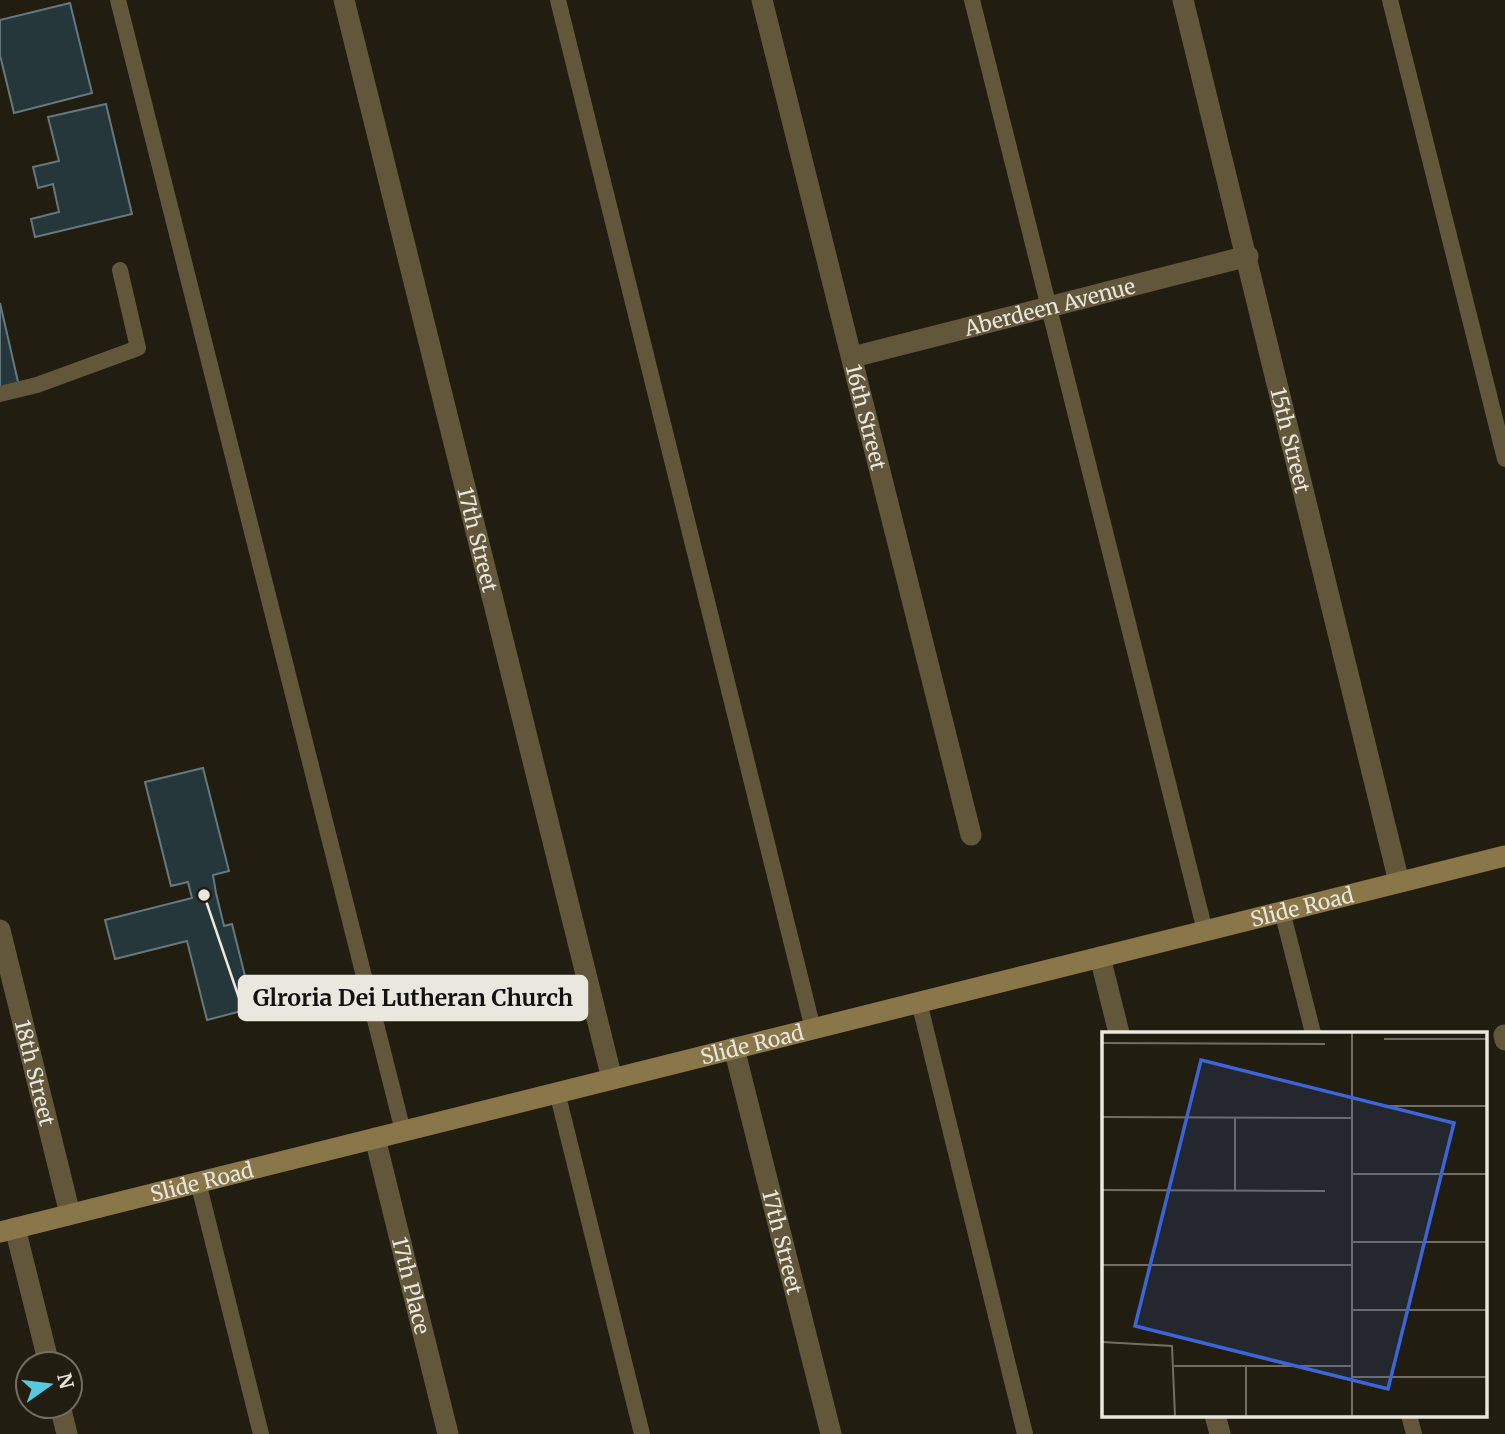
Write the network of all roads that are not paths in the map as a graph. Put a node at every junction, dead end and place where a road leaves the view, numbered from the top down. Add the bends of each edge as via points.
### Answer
1 (118, 0) edge
2 (344, 0) edge
3 (558, 0) edge
4 (762, 0) edge
5 (972, 0) edge
6 (1183, 0) edge
7 (1390, 0) edge
8 (1248, 256) junction
9 (120, 270) dead end
10 (1049, 307) junction
11 (853, 357) junction
12 (0, 394) edge
13 (1505, 459) edge
14 (971, 835) dead end
15 (1505, 856) edge
16 (1399, 882) junction
17 (1282, 911) junction
18 (0, 930) edge
19 (1205, 930) junction
20 (1100, 957) junction
21 (919, 1002) junction
22 (813, 1028) junction
23 (1119, 1032) edge
24 (1312, 1032) edge
25 (734, 1048) junction
26 (612, 1079) junction
27 (557, 1092) junction
28 (403, 1131) junction
29 (375, 1138) junction
30 (198, 1182) junction
31 (70, 1214) junction
32 (8, 1230) edge
33 (45, 1350) edge
34 (1215, 1416) edge
35 (1409, 1416) edge
36 (261, 1434) edge
37 (448, 1434) edge
38 (642, 1434) edge
39 (831, 1434) edge
40 (1026, 1434) edge
41 (1220, 1434) edge
42 (1414, 1434) edge

1 - 28 lane
2 - 26 street, 17th Street
3 - 22 lane
4 - 11 street, 16th Street
5 - 10 lane
6 - 8 street, 15th Street
7 - 13 lane
8 - 10 street, Aberdeen Avenue
8 - 16 street, 15th Street
9 - 12 lane via 138,348
10 - 11 street, Aberdeen Avenue
10 - 19 lane
11 - 14 street, 16th Street
15 - 16 main road, Slide Road
16 - 17 main road, Slide Road
17 - 19 main road, Slide Road
17 - 24 lane
18 - 31 street, 18th Street
19 - 20 main road, Slide Road
20 - 21 main road, Slide Road
20 - 23 street
21 - 22 main road, Slide Road
21 - 40 lane
22 - 25 main road, Slide Road
25 - 26 main road, Slide Road
25 - 39 street, 17th Street
26 - 27 main road, Slide Road
27 - 28 main road, Slide Road
27 - 38 lane
28 - 29 main road, Slide Road
29 - 30 main road, Slide Road
29 - 37 street, 17th Place
30 - 31 main road, Slide Road
30 - 36 lane
31 - 32 main road, Slide Road
32 - 33 street
34 - 41 street
35 - 42 lane

